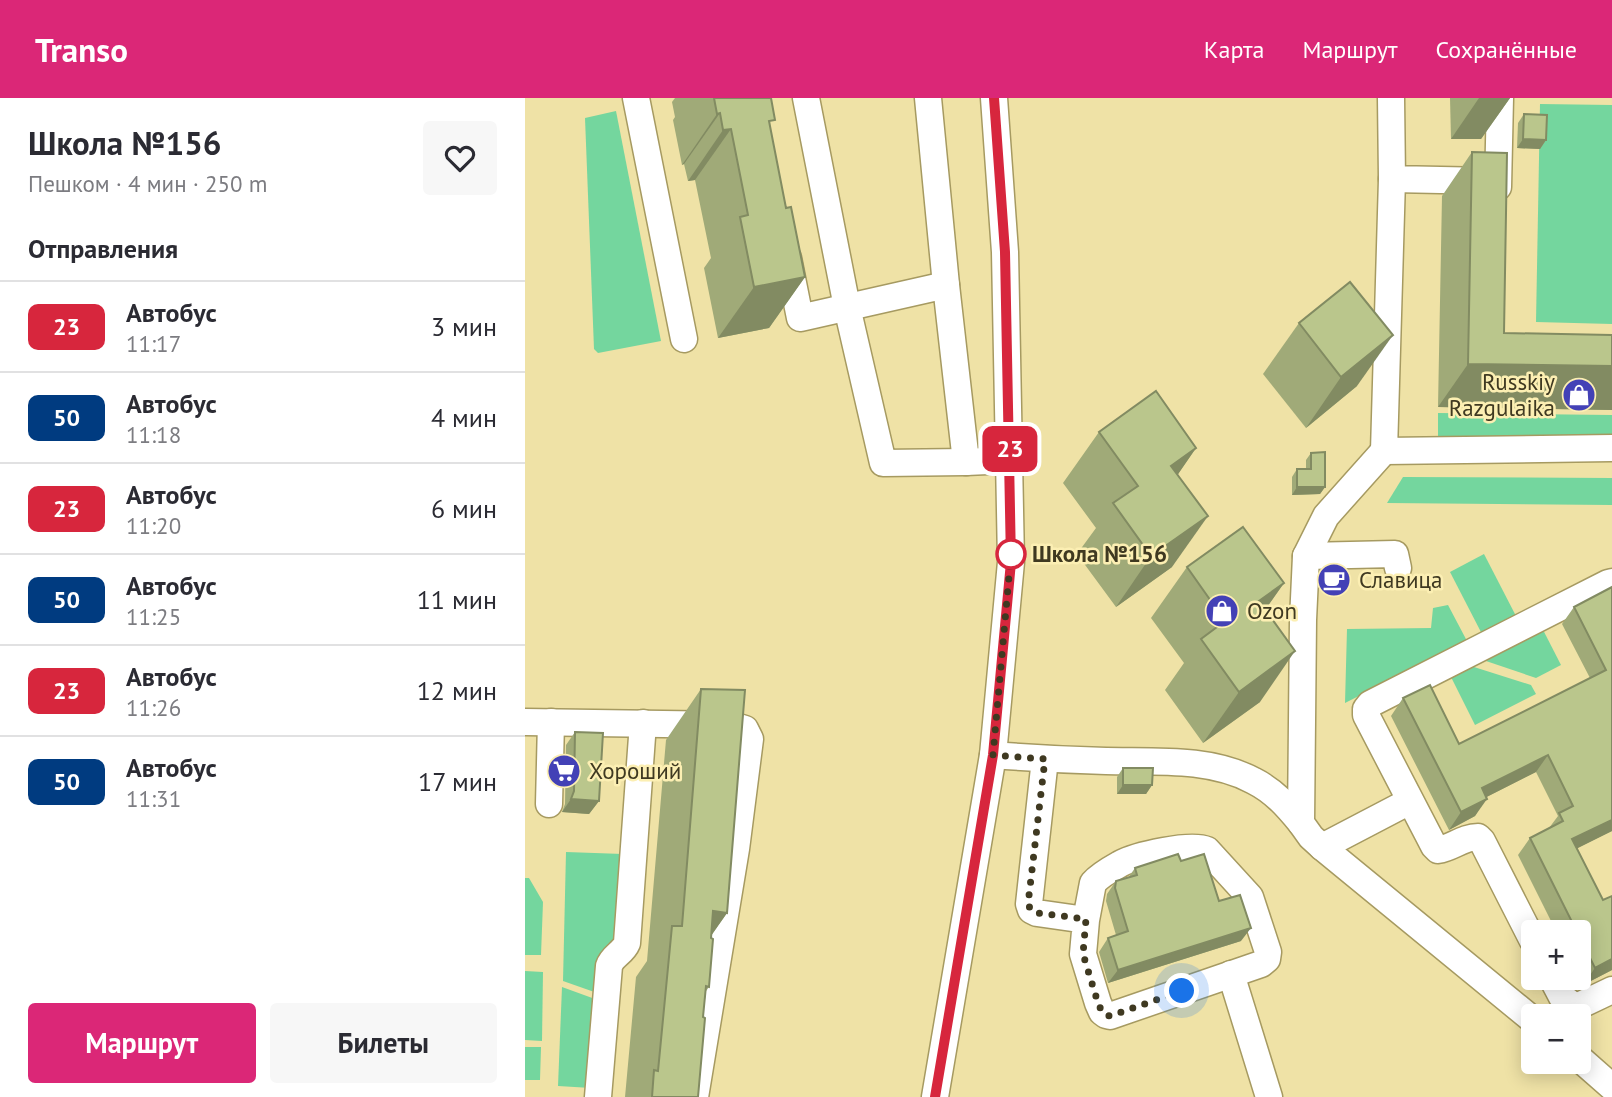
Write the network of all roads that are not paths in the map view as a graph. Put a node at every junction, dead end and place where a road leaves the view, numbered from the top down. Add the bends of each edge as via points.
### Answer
1 (636, 98) edge
2 (806, 98) edge
3 (927, 98) edge
4 (994, 98) edge
5 (1391, 98) edge
6 (1500, 98) edge
7 (1392, 179) junction
8 (1498, 181) junction
9 (1497, 208) edge
10 (785, 240) edge
11 (946, 285) junction
12 (847, 307) junction
13 (684, 339) dead end
14 (1612, 448) edge
15 (1384, 452) junction
16 (1010, 460) junction
17 (966, 461) junction
18 (1306, 556) junction
19 (1398, 568) dead end
20 (1612, 582) edge
21 (538, 722) edge
22 (643, 723) junction
23 (993, 755) junction
24 (1045, 759) junction
25 (1410, 801) junction
26 (549, 804) dead end
27 (1301, 823) junction
28 (1322, 847) junction
29 (1086, 919) junction
30 (1522, 920) edge
31 (1231, 974) junction
32 (1612, 990) edge
33 (1585, 1004) edge
34 (1521, 1010) edge
35 (1591, 1069) edge
36 (1612, 1087) edge
37 (598, 1097) edge
38 (695, 1097) edge
39 (935, 1097) edge
40 (1269, 1097) edge

1 - 13 street
2 - 12 street
3 - 11 street
4 - 16 street via 1005,252
5 - 7 street
6 - 8 street
7 - 8 street
7 - 15 street
8 - 9 street
10 - 12 street via 800,318
11 - 12 street
11 - 17 street
12 - 17 street via 883,463
14 - 15 street
15 - 18 street via 1326,516
16 - 17 street
16 - 23 street via 1011,562
18 - 19 street via 1395,554
18 - 27 street
20 - 25 street via 1370,704 1366,715
21 - 22 street
21 - 26 street
22 - 37 street via 627,943 609,966
22 - 38 street via 732,725 745,729 750,739
23 - 24 street
23 - 39 street
24 - 27 street via 1217,767 1253,780 1280,798
24 - 29 street via 1028,904 1037,913
25 - 28 street
25 - 30 street via 1438,850 1470,837 1482,841
27 - 28 street
28 - 34 street
29 - 31 street via 1083,954 1106,1015
29 - 31 street via 1093,883 1122,862 1170,849 1205,849 1250,897 1268,953 1261,964
31 - 40 street
32 - 33 street
35 - 36 street

